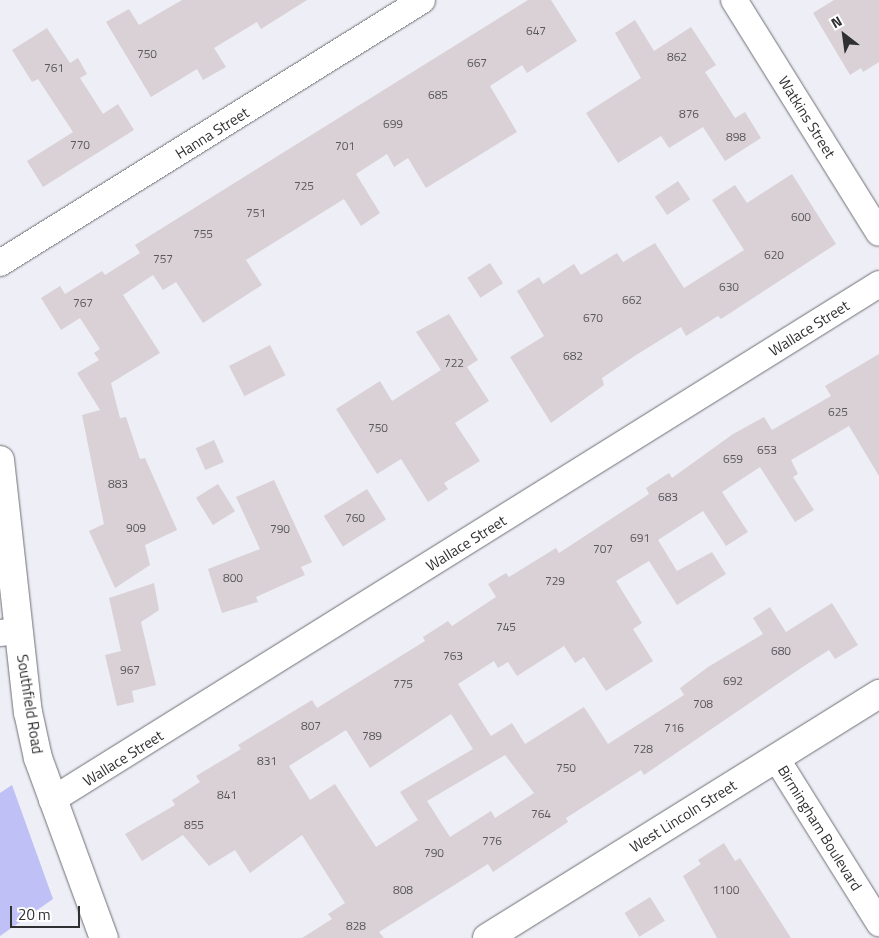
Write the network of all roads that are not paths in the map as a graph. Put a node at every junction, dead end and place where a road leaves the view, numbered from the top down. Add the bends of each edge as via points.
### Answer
1 (422, 0) edge
2 (734, 0) edge
3 (879, 233) edge
4 (0, 263) edge
5 (879, 284) edge
6 (0, 460) edge
7 (10, 632) edge
8 (879, 694) edge
9 (776, 758) junction
10 (52, 800) junction
11 (879, 923) edge
12 (104, 938) edge
13 (487, 938) edge

1 - 4 street, Hanna Street
2 - 3 street, Watkins Street
5 - 10 street, Wallace Street
6 - 7 main road, Southfield Road
7 - 10 main road, Southfield Road
8 - 9 main road, West Lincoln Street
9 - 11 street, Birmingham Boulevard
9 - 13 main road, West Lincoln Street
10 - 12 main road, Southfield Road

